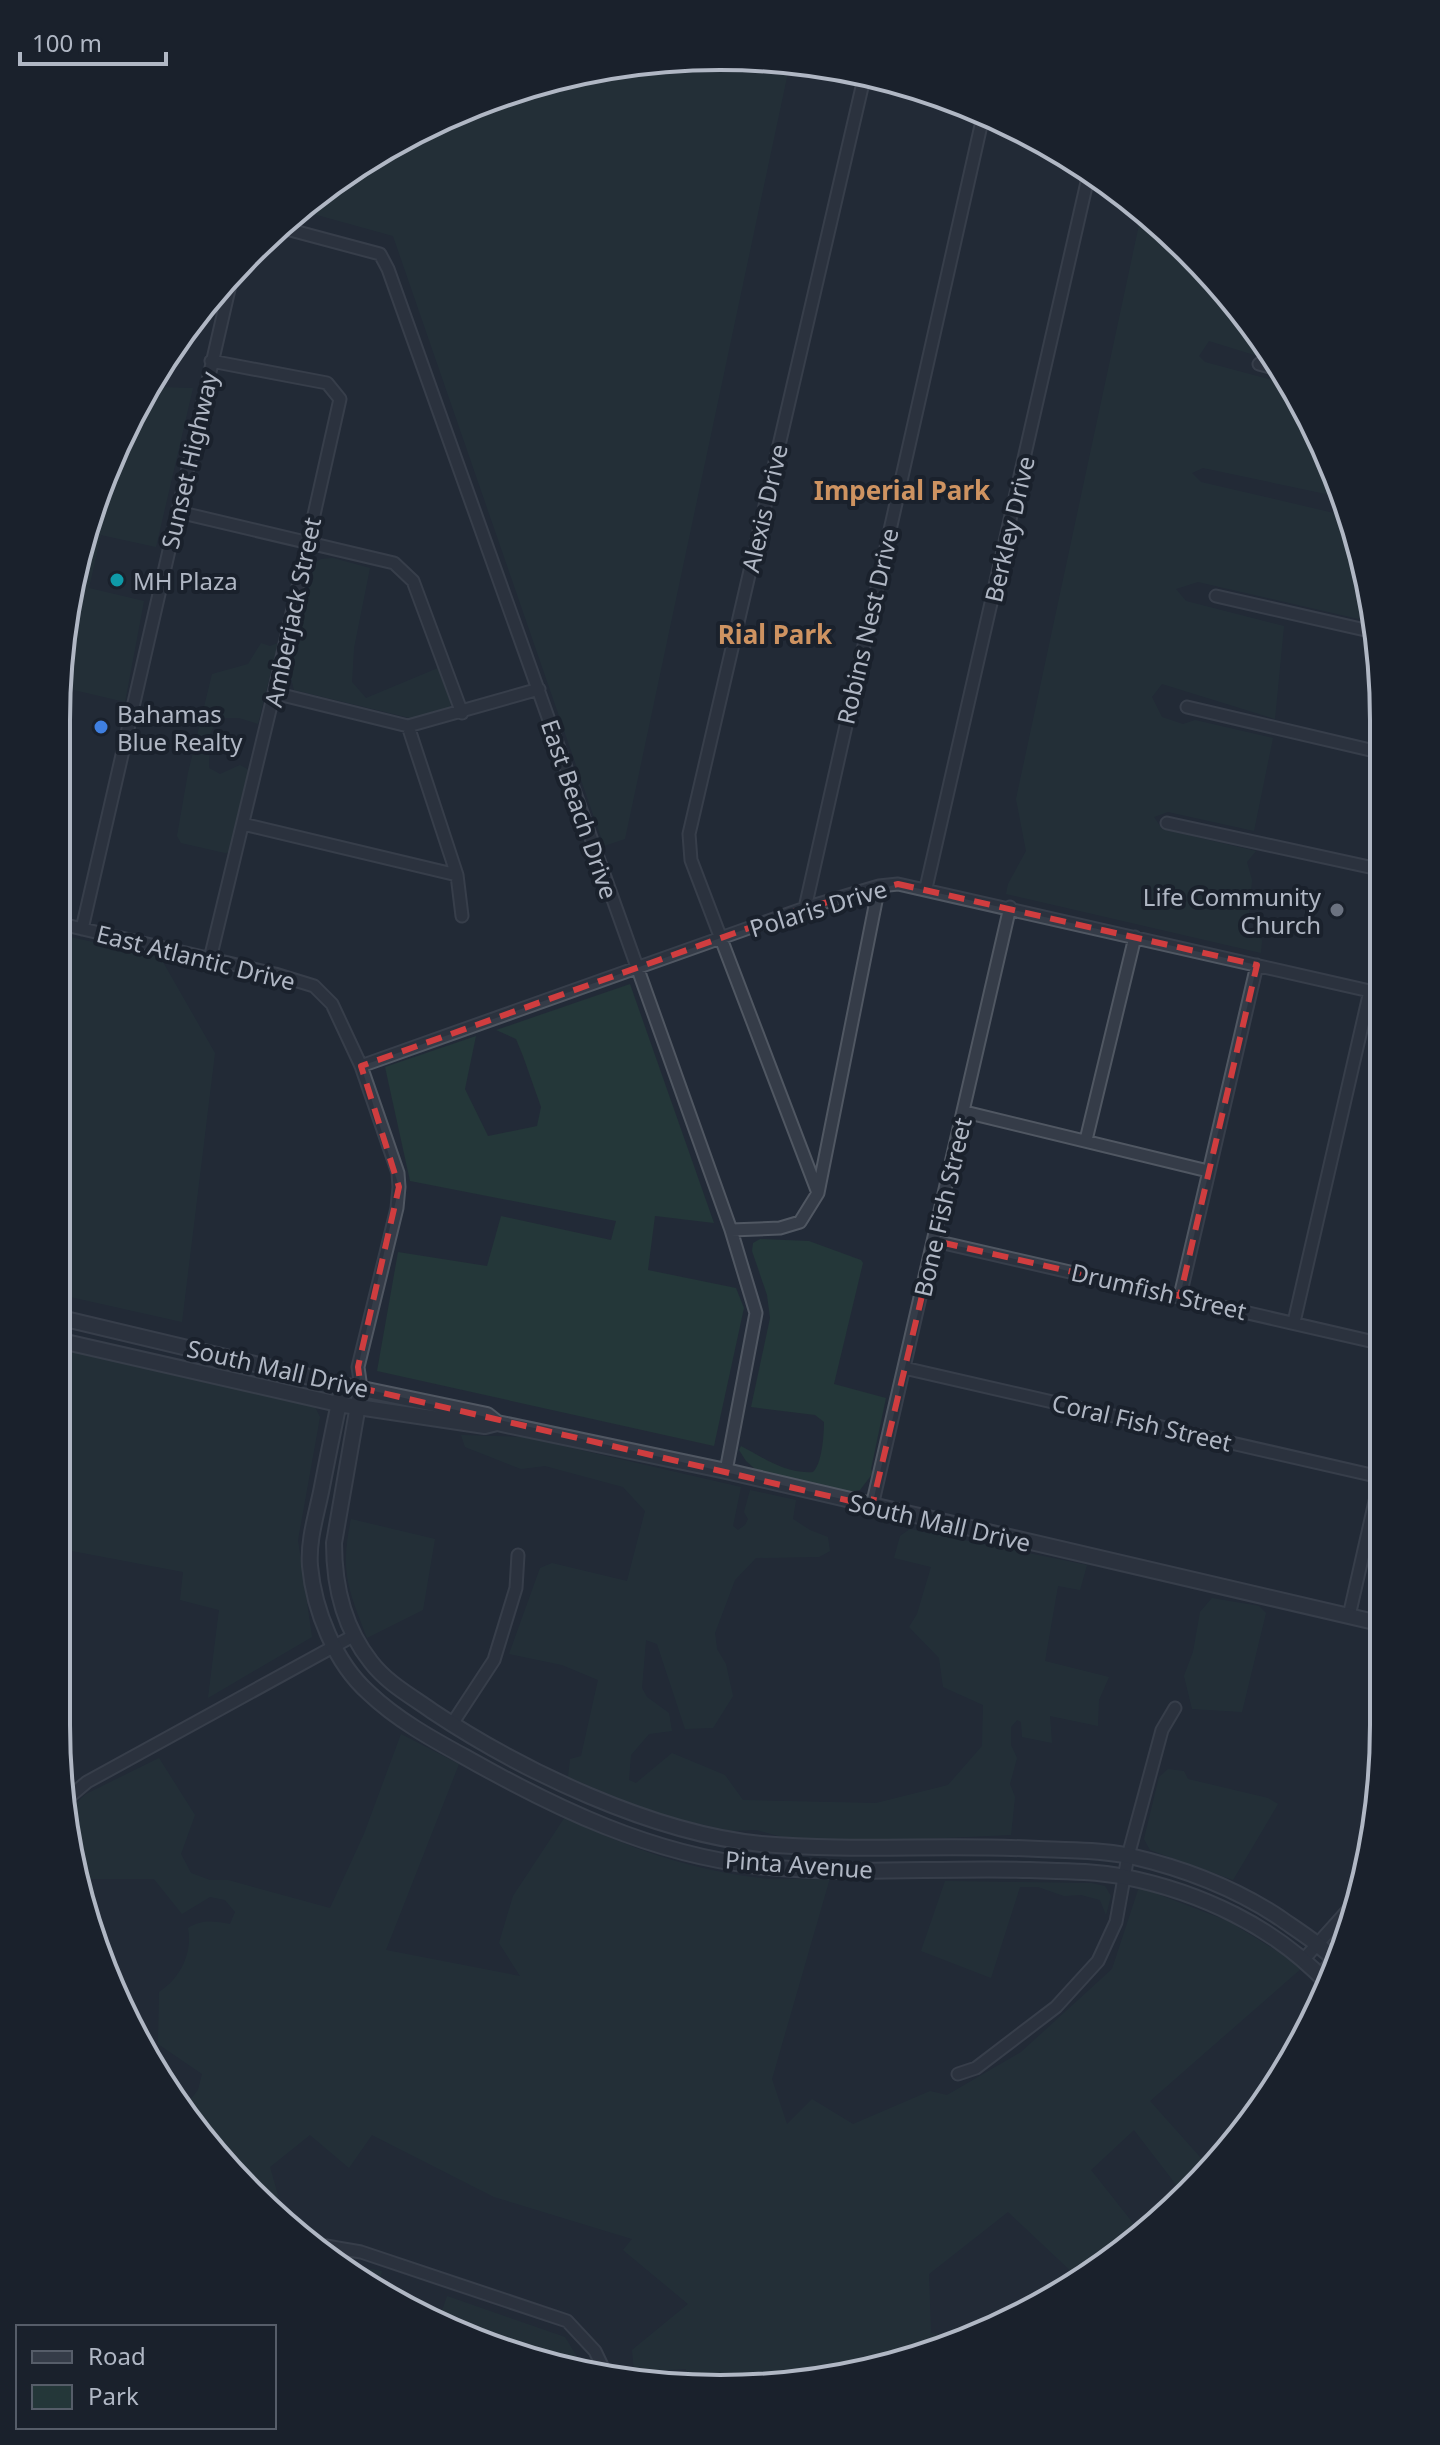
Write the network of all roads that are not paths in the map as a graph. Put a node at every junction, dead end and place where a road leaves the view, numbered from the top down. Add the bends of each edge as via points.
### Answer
1 (862, 86) edge
2 (981, 125) edge
3 (1087, 184) edge
4 (292, 230) edge
5 (227, 296) edge
6 (211, 361) junction
7 (1259, 364) dead end
8 (1264, 365) edge
9 (178, 512) junction
10 (307, 542) junction
11 (1216, 596) dead end
12 (1363, 630) edge
13 (539, 689) junction
14 (274, 693) junction
15 (1187, 707) dead end
16 (462, 713) junction
17 (408, 726) junction
18 (1370, 750) edge
19 (1167, 823) dead end
20 (243, 824) junction
21 (1370, 867) edge
22 (457, 875) junction
23 (879, 886) junction
24 (926, 888) junction
25 (1010, 907) junction
26 (805, 908) junction
27 (462, 916) dead end
28 (70, 926) edge
29 (82, 929) junction
30 (1135, 937) junction
31 (722, 939) junction
32 (210, 959) junction
33 (1257, 965) junction
34 (636, 968) junction
35 (1370, 989) edge
36 (1370, 1026) edge
37 (361, 1066) junction
38 (965, 1112) junction
39 (1086, 1140) junction
40 (1208, 1171) junction
41 (818, 1193) junction
42 (731, 1230) junction
43 (935, 1241) junction
44 (1180, 1296) junction
45 (70, 1320) edge
46 (1294, 1322) junction
47 (1370, 1341) edge
48 (70, 1343) edge
49 (239, 1361) junction
50 (358, 1367) junction
51 (904, 1368) junction
52 (235, 1380) junction
53 (343, 1385) junction
54 (361, 1388) junction
55 (338, 1404) junction
56 (358, 1408) junction
57 (497, 1423) junction
58 (1370, 1470) edge
59 (726, 1471) junction
60 (872, 1506) junction
61 (1370, 1522) edge
62 (518, 1555) dead end
63 (1349, 1616) junction
64 (1370, 1621) edge
65 (353, 1636) junction
66 (335, 1646) junction
67 (1175, 1708) dead end
68 (452, 1724) junction
69 (87, 1782) junction
70 (73, 1785) edge
71 (74, 1793) edge
72 (758, 1843) junction
73 (1128, 1856) junction
74 (757, 1866) junction
75 (1124, 1876) junction
76 (1341, 1917) edge
77 (1317, 1943) junction
78 (1328, 1954) edge
79 (1304, 1959) junction
80 (1320, 1976) edge
81 (958, 2074) dead end
82 (333, 2247) edge
83 (601, 2364) edge

1 - 31 street, Alexis Drive via 689,834 691,860
2 - 26 street, Robins Nest Drive
3 - 24 street, Berkley Drive
4 - 13 street, East Beach Drive via 380,254
5 - 6 street, Sunset Highway
6 - 9 street, Sunset Highway
6 - 10 street, Amberjack Street via 327,383 340,399
7 - 8 street
9 - 10 street
9 - 29 street, Sunset Highway
10 - 14 street, Amberjack Street
10 - 16 street via 394,563 413,581
11 - 12 street
13 - 16 street
13 - 34 street, East Beach Drive
14 - 17 street
14 - 20 street, Amberjack Street
15 - 18 street
16 - 17 street
17 - 22 street
19 - 21 street
20 - 22 street
20 - 32 street, Amberjack Street
22 - 27 street
23 - 24 street, Polaris Drive
23 - 26 street, Polaris Drive
23 - 41 street
24 - 25 street, Polaris Drive
25 - 30 street, Polaris Drive
25 - 38 street, Bone Fish Street
26 - 31 street, Polaris Drive
28 - 29 street, East Atlantic Drive
29 - 32 street, East Atlantic Drive
30 - 33 street, Polaris Drive
30 - 39 street
31 - 34 street, Polaris Drive
31 - 41 street, Alexis Drive
32 - 37 street, East Atlantic Drive via 314,986 332,1004
33 - 35 street, Polaris Drive
33 - 40 street
34 - 37 street, Polaris Drive
34 - 42 street, East Beach Drive
36 - 46 street
37 - 50 street, East Atlantic Drive via 399,1187
38 - 39 street
38 - 43 street, Bone Fish Street
39 - 40 street
40 - 44 street
41 - 42 street via 800,1222
42 - 59 street, East Beach Drive via 756,1313
43 - 44 street, Drumfish Street
43 - 51 street, Bone Fish Street
44 - 46 street, Drumfish Street
45 - 49 street, South Mall Drive
46 - 47 street, Drumfish Street
48 - 52 street, South Mall Drive
49 - 52 street
49 - 53 street, South Mall Drive
50 - 53 street, East Atlantic Drive
50 - 54 street, East Atlantic Drive
51 - 58 street, Coral Fish Street
51 - 60 street, Bone Fish Street
52 - 55 street, South Mall Drive
53 - 54 street, South Mall Drive
53 - 55 street, Pinta Avenue
54 - 56 street, Pinta Avenue
54 - 57 street, South Mall Drive via 487,1415
55 - 56 street, South Mall Drive
55 - 66 street, Pinta Avenue via 310,1564
56 - 57 street, South Mall Drive via 485,1426
56 - 65 street, Pinta Avenue via 334,1543 337,1585
57 - 59 street, South Mall Drive
59 - 60 street, South Mall Drive
60 - 63 street, South Mall Drive
61 - 63 street
62 - 68 street via 516,1588 494,1660
63 - 64 street, South Mall Drive
65 - 66 street
65 - 68 street, Pinta Avenue via 382,1675
66 - 69 street
66 - 74 street, Pinta Avenue via 355,1678 381,1704 504,1779 599,1826 681,1852
67 - 73 street via 1162,1730
68 - 72 street, Pinta Avenue via 606,1804
69 - 70 street
69 - 71 street
72 - 73 street, Pinta Avenue via 990,1846
72 - 74 street
73 - 75 street
73 - 77 street, Pinta Avenue via 1236,1891
74 - 75 street, Pinta Avenue
75 - 79 street, Pinta Avenue via 1228,1910
75 - 81 street via 1116,1922 1098,1961 1015,2041
76 - 77 street
77 - 78 street, Pinta Avenue
77 - 79 street
79 - 80 street, Pinta Avenue
82 - 83 street via 567,2321

